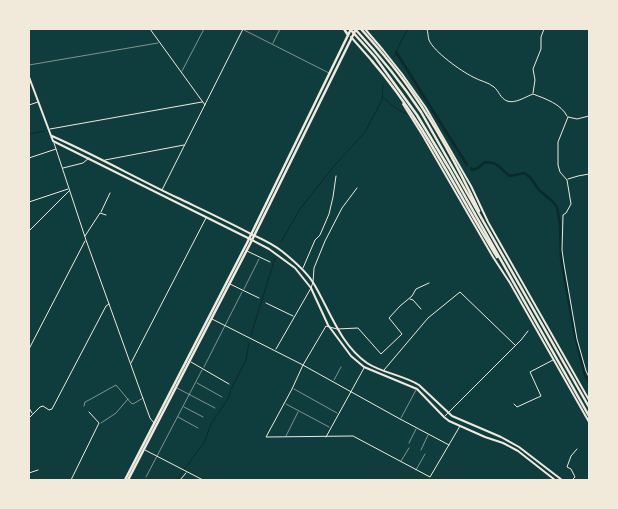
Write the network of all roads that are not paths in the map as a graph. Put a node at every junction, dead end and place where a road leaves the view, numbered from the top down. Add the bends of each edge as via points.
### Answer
1 (150, 29) edge
2 (204, 29) edge
3 (243, 29) edge
4 (280, 29) edge
5 (343, 29) edge
6 (353, 29) edge
7 (361, 29) edge
8 (365, 29) edge
9 (427, 29) edge
10 (544, 29) edge
11 (348, 35) junction
12 (352, 38) junction
13 (160, 42) junction
14 (273, 44) junction
15 (372, 61) junction
16 (29, 66) edge
17 (181, 73) junction
18 (330, 73) junction
19 (29, 78) edge
20 (533, 94) junction
21 (39, 102) junction
22 (202, 102) junction
23 (29, 105) edge
24 (205, 105) junction
25 (589, 116) edge
26 (568, 117) junction
27 (49, 129) junction
28 (52, 136) junction
29 (53, 141) junction
30 (185, 144) junction
31 (56, 149) junction
32 (29, 158) edge
33 (89, 158) junction
34 (102, 161) junction
35 (62, 168) junction
36 (589, 174) edge
37 (336, 176) dead end
38 (567, 180) junction
39 (357, 188) dead end
40 (69, 190) junction
41 (162, 191) junction
42 (110, 193) dead end
43 (29, 202) edge
44 (100, 213) junction
45 (106, 215) dead end
46 (207, 217) junction
47 (484, 224) junction
48 (29, 231) edge
49 (253, 234) junction
50 (85, 237) junction
51 (251, 239) junction
52 (86, 240) junction
53 (246, 251) junction
54 (260, 257) junction
55 (270, 262) dead end
56 (302, 269) junction
57 (313, 282) junction
58 (513, 282) junction
59 (228, 283) junction
60 (429, 283) dead end
61 (311, 288) junction
62 (243, 290) junction
63 (258, 298) dead end
64 (409, 299) junction
65 (109, 303) junction
66 (266, 303) dead end
67 (421, 309) dead end
68 (294, 317) junction
69 (210, 318) junction
70 (225, 325) junction
71 (328, 326) junction
72 (337, 329) junction
73 (528, 331) dead end
74 (515, 345) junction
75 (29, 349) edge
76 (275, 350) junction
77 (554, 360) junction
78 (188, 361) junction
79 (130, 363) junction
80 (303, 365) junction
81 (342, 366) dead end
82 (364, 367) junction
83 (203, 369) junction
84 (384, 370) junction
85 (589, 377) edge
86 (196, 382) junction
87 (333, 382) junction
88 (229, 384) dead end
89 (419, 385) junction
90 (177, 388) junction
91 (292, 388) junction
92 (417, 388) junction
93 (350, 391) junction
94 (190, 394) junction
95 (222, 397) dead end
96 (143, 398) junction
97 (128, 400) junction
98 (589, 400) edge
99 (285, 403) junction
100 (514, 404) dead end
101 (84, 406) dead end
102 (183, 407) junction
103 (589, 407) edge
104 (29, 408) edge
105 (215, 408) dead end
106 (299, 410) junction
107 (89, 412) dead end
108 (448, 413) junction
109 (33, 414) junction
110 (339, 414) junction
111 (589, 416) edge
112 (178, 417) junction
113 (202, 417) dead end
114 (444, 417) junction
115 (29, 418) edge
116 (400, 419) junction
117 (589, 422) edge
118 (99, 423) junction
119 (156, 424) junction
120 (460, 425) junction
121 (198, 428) dead end
122 (331, 428) junction
123 (417, 428) junction
124 (429, 434) junction
125 (285, 437) junction
126 (326, 437) junction
127 (409, 443) dead end
128 (449, 445) junction
129 (409, 448) dead end
130 (143, 449) junction
131 (577, 449) dead end
132 (421, 450) dead end
133 (425, 454) dead end
134 (157, 456) junction
135 (401, 462) junction
136 (38, 470) dead end
137 (416, 470) junction
138 (185, 471) junction
139 (29, 473) edge
140 (146, 477) dead end
141 (71, 480) edge
142 (127, 480) edge
143 (180, 480) edge
144 (201, 480) edge
145 (554, 480) edge
146 (562, 480) edge
147 (572, 480) edge

1 - 13 street
2 - 17 lane
3 - 14 lane
3 - 24 street
4 - 14 lane
5 - 11 main road
6 - 11 main road
6 - 12 main road
6 - 47 main road via 378,54 416,105
6 - 58 main road via 418,115
7 - 47 main road via 428,116 456,164
8 - 98 street via 430,115
9 - 20 street via 430,41 450,63 496,88 504,99 515,101
10 - 20 street via 533,69
11 - 12 street
11 - 18 main road
12 - 15 street
12 - 49 main road
13 - 16 lane
13 - 17 street
14 - 18 lane
15 - 58 main road via 426,135
15 - 77 street via 403,103
17 - 22 street
18 - 49 main road
19 - 21 street
20 - 26 street via 560,106
21 - 23 street
21 - 27 street
22 - 24 street
22 - 27 street
24 - 30 street
25 - 26 street
26 - 38 street via 558,142 558,165
27 - 28 street
28 - 29 street
28 - 34 street
29 - 31 street
29 - 33 street
30 - 34 street
30 - 41 street
31 - 32 street
31 - 35 street
33 - 35 street
33 - 46 street
34 - 41 street
35 - 40 street
36 - 38 street
37 - 56 street via 329,214
38 - 85 street via 571,204 563,215 563,257 577,339
39 - 57 street via 342,208 325,241 314,268
40 - 43 street
40 - 48 street
40 - 50 street
41 - 49 street
42 - 44 street
44 - 45 street
44 - 50 street
46 - 51 street
46 - 79 street
47 - 103 main road
49 - 51 main road
49 - 56 street via 276,246
50 - 52 street
51 - 53 main road
51 - 59 main road
51 - 61 street via 295,268
52 - 65 street
52 - 75 street
53 - 54 street
53 - 59 main road
54 - 55 street
54 - 62 lane
56 - 57 street
57 - 61 street
57 - 72 street
58 - 111 main road
59 - 62 street
59 - 69 main road
60 - 64 street via 416,289
61 - 68 street
61 - 71 street
62 - 63 street
62 - 70 lane
64 - 67 street
64 - 72 street via 389,318 402,334 381,354 358,328
65 - 79 street
65 - 109 street via 52,409 43,406
66 - 68 street
68 - 76 street
69 - 70 street
69 - 78 main road
70 - 76 street
70 - 83 lane
71 - 72 street
71 - 80 street
71 - 82 street via 351,356
72 - 84 street via 366,363
73 - 74 street
74 - 84 street via 460,292 428,318
74 - 108 street
76 - 80 street
77 - 100 street via 530,372 541,396 516,407
77 - 117 street
78 - 83 street
78 - 90 main road
78 - 119 main road
79 - 96 street
80 - 87 street
80 - 91 street
81 - 87 lane
82 - 92 street
82 - 93 street
83 - 86 lane
83 - 88 street
84 - 89 street
86 - 94 lane
86 - 95 lane
87 - 93 street
89 - 92 lane
89 - 108 street
90 - 94 lane
90 - 119 main road
91 - 99 street
91 - 110 lane
92 - 114 street
92 - 116 lane
93 - 110 street
93 - 116 street
94 - 102 lane
94 - 105 lane
96 - 97 lane via 133,404
96 - 119 street via 150,418
97 - 101 lane via 116,385 88,400
97 - 118 lane
99 - 106 lane
99 - 125 street via 266,437
102 - 112 lane
102 - 113 lane
104 - 109 street
106 - 122 lane
106 - 125 lane
107 - 118 street
108 - 114 street
108 - 146 street via 519,447
109 - 115 street
110 - 122 street
112 - 121 lane
112 - 134 lane
114 - 120 street
116 - 123 street
118 - 141 street
119 - 130 main road
120 - 128 street
120 - 145 street via 518,451
122 - 126 street
123 - 124 street
123 - 127 lane
124 - 128 street
124 - 132 lane
125 - 126 street
126 - 135 street via 352,436
128 - 137 street via 430,478
129 - 135 lane
130 - 134 street
130 - 142 main road
131 - 147 street via 567,467 575,477
133 - 137 lane
134 - 138 street
134 - 140 lane
135 - 137 street
136 - 139 street
138 - 143 street
138 - 144 street

